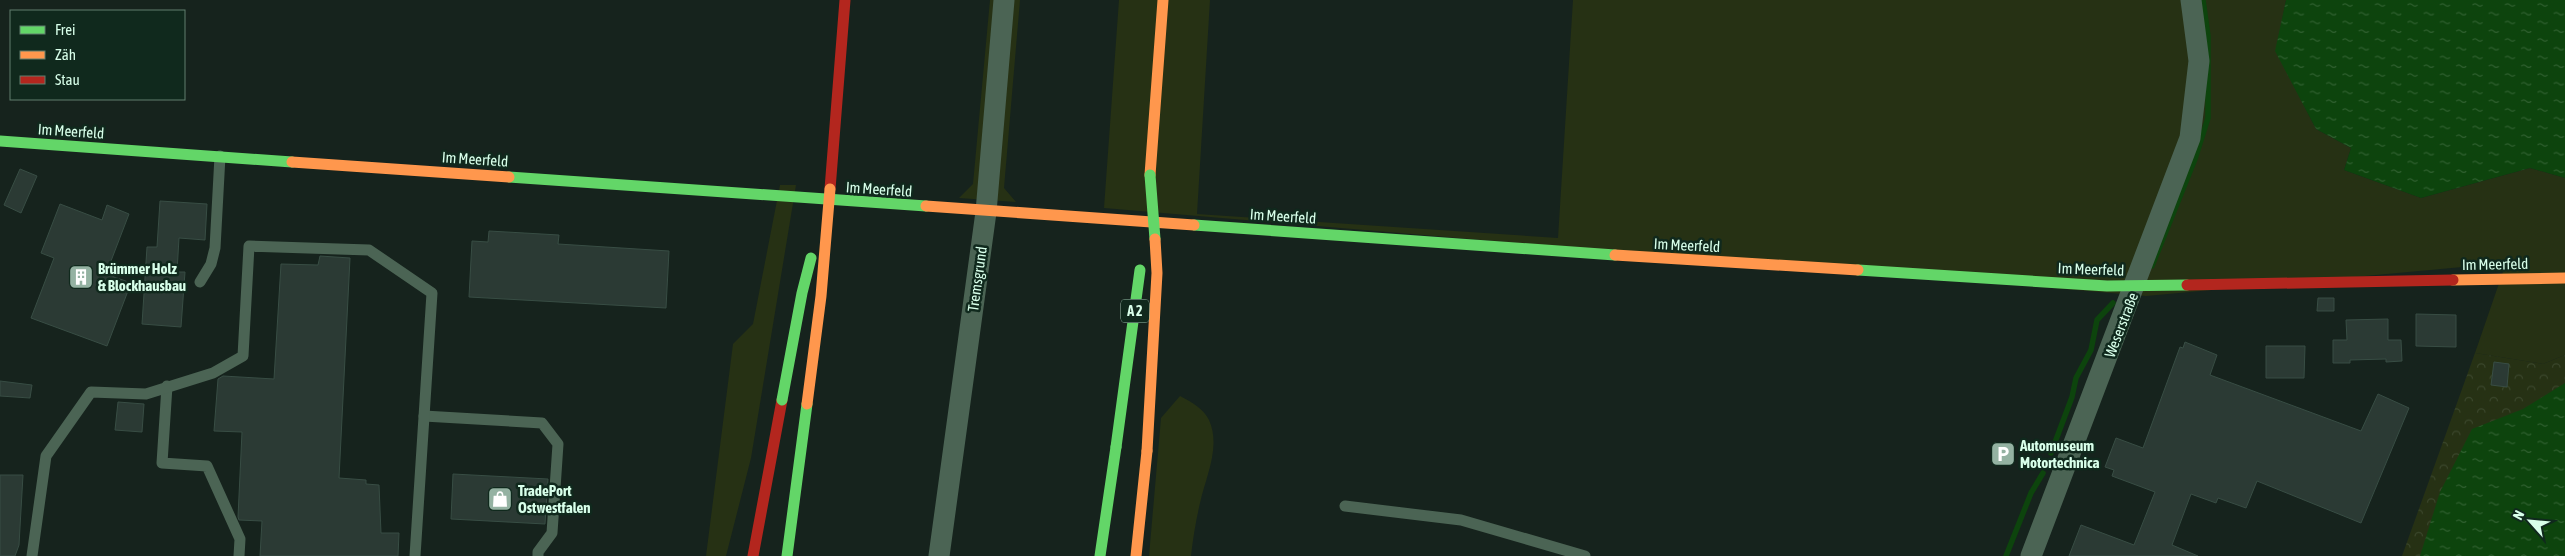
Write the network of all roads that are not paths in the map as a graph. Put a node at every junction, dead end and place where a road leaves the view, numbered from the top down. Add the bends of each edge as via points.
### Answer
1 (846, 0) edge
2 (1004, 0) edge
3 (1163, 0) edge
4 (2191, 0) edge
5 (0, 141) edge
6 (220, 156) junction
7 (1150, 175) junction
8 (830, 188) junction
9 (986, 212) junction
10 (2565, 278) edge
11 (200, 282) dead end
12 (2136, 285) junction
13 (167, 386) junction
14 (424, 416) junction
15 (1345, 506) dead end
16 (758, 526) junction
17 (32, 556) edge
18 (239, 556) edge
19 (414, 556) edge
20 (538, 556) edge
21 (748, 556) edge
22 (753, 556) edge
23 (787, 556) edge
24 (939, 556) edge
25 (1100, 556) edge
26 (1136, 556) edge
27 (1586, 556) edge
28 (2030, 556) edge

1 - 8 main road
2 - 9 street, Tremsgrund
3 - 7 main road, A 2
4 - 12 street, Weserstraße via 2199,61 2190,138
5 - 6 main road, Im Meerfeld
6 - 9 main road, Im Meerfeld
6 - 11 lane via 215,248 211,264
7 - 25 main road, A 2, bridge
7 - 26 main road, bridge via 1157,273 1147,451
8 - 16 main road, bridge via 802,293
8 - 23 main road, bridge via 821,296
9 - 12 main road, Im Meerfeld via 1641,258 2108,286
9 - 24 street, Tremsgrund
10 - 12 main road, Im Meerfeld
12 - 28 street, Weserstraße
13 - 14 lane via 213,373 243,356 249,246 369,250 432,293
13 - 17 lane via 146,394 91,392 46,456
13 - 18 lane via 162,463 207,466 240,539
14 - 19 lane
14 - 20 lane via 542,423 558,444 552,533
15 - 27 lane via 1461,520
16 - 21 main road
16 - 22 main road

